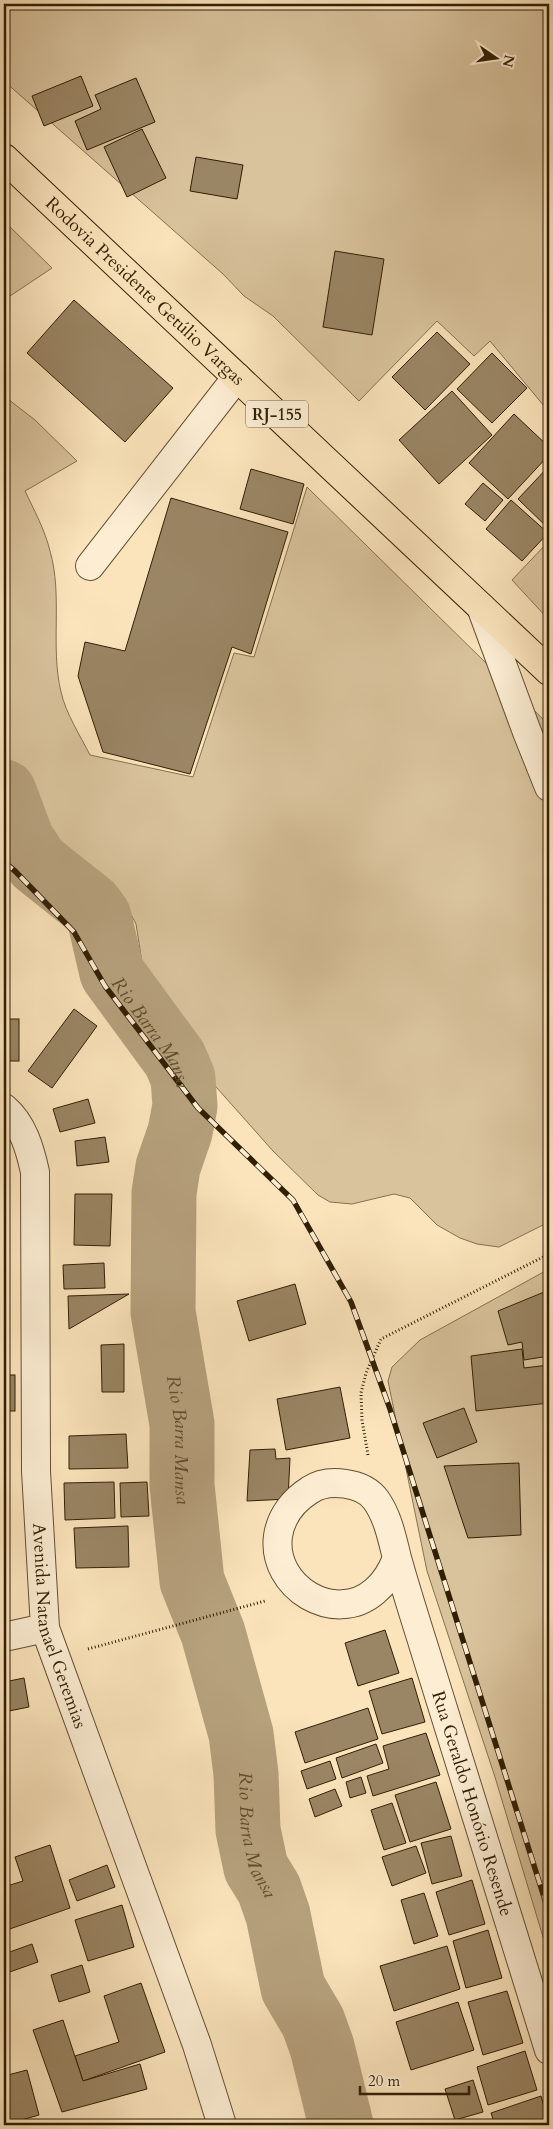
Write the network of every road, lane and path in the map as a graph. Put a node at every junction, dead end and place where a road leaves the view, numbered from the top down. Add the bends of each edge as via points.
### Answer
1 (4, 158) edge
2 (237, 377) junction
3 (90, 566) dead end
4 (481, 607) junction
5 (549, 671) edge
6 (549, 787) edge
7 (4, 1108) edge
8 (549, 1254) edge
9 (374, 1498) junction
10 (397, 1558) junction
11 (260, 1603) dead end
12 (45, 1628) junction
13 (4, 1638) edge
14 (94, 1647) dead end
15 (549, 2050) edge
16 (222, 2125) edge

1 - 2 main road, Rodovia Presidente Getúlio Vargas / RJ-155
2 - 3 street
2 - 4 main road, Rodovia Presidente Getúlio Vargas / RJ-155
4 - 5 main road, Rodovia Presidente Getúlio Vargas / RJ-155
4 - 6 street
7 - 12 street, Avenida Natanael Geremias via 21,1130 35,1172 36,1471
8 - 9 path via 381,1339 361,1393
9 - 10 street, Rua Geraldo Honório Resende via 388,1523
9 - 10 street via 341,1482 312,1488 296,1500 284,1516 278,1536 278,1556 286,1574 299,1590 317,1601 336,1604 356,1602 374,1593 388,1578
10 - 15 street, Rua Geraldo Honório Resende
11 - 14 path
12 - 13 street
12 - 16 street, Avenida Natanael Geremias via 197,2045

